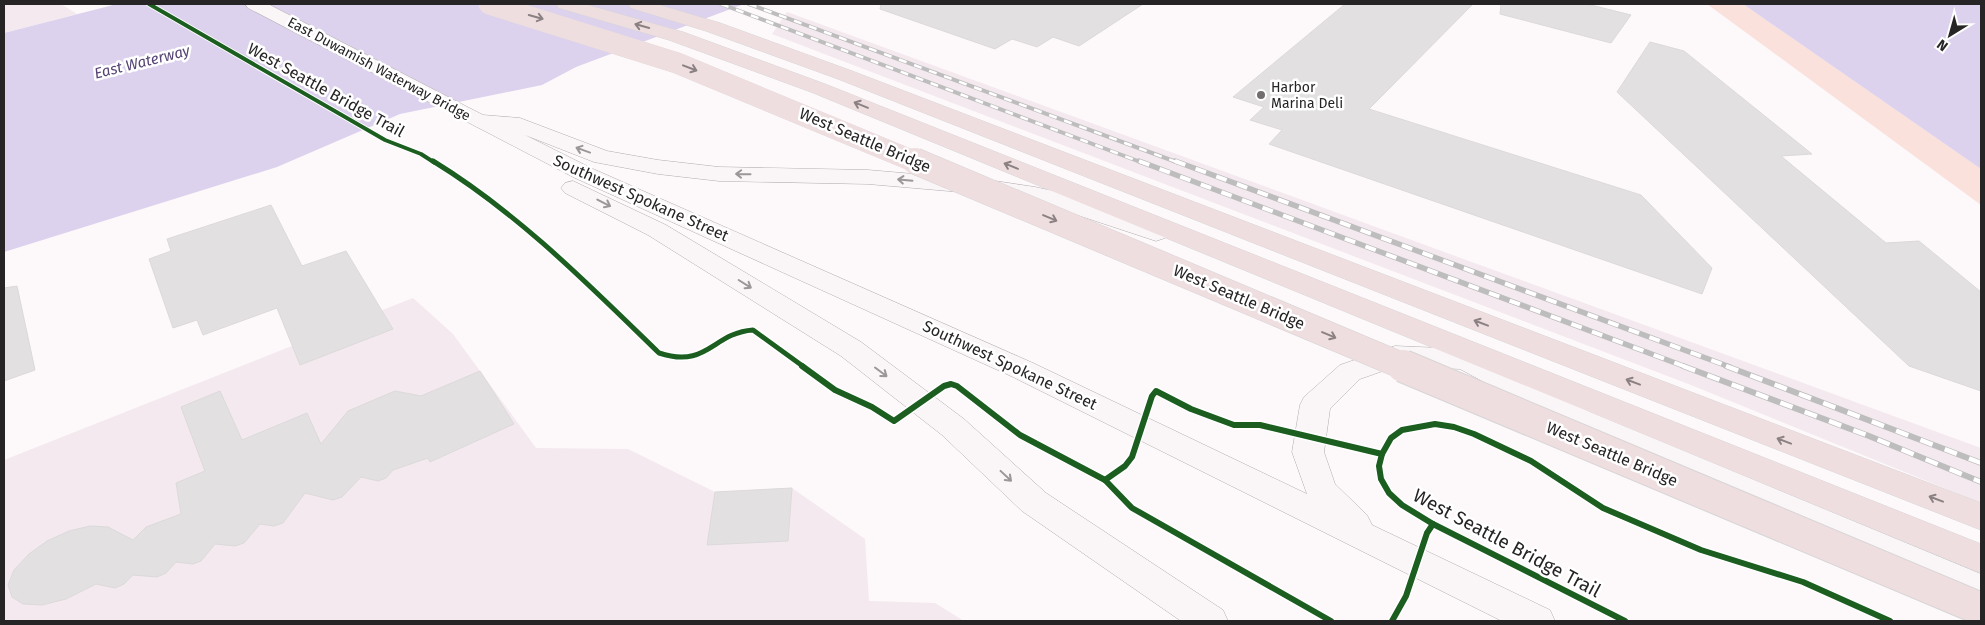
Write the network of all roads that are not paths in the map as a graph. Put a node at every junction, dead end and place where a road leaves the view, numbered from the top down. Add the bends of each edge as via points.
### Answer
1 (254, 4) edge
2 (489, 4) edge
3 (566, 4) edge
4 (637, 4) edge
5 (478, 121) junction
6 (1465, 359) junction
7 (1981, 517) edge
8 (1368, 538) junction
9 (1981, 559) edge
10 (1981, 569) edge
11 (1981, 590) edge
12 (1981, 609) edge
13 (1210, 621) edge
14 (1537, 621) edge

1 - 5 street, East Duwamish Waterway Bridge
2 -> 12 highway, West Seattle Bridge, bridge via 677,63 738,87
9 -> 3 highway, West Seattle Bridge via 818,88 676,36
7 -> 4 highway via 845,75 713,27
6 -> 5 street via 1133,223 1053,198 995,188 868,177 719,174 658,167 602,156 512,123
5 - 8 street, Southwest Spokane Street via 583,173 1023,370
5 -> 13 street via 488,139 513,157 657,230 851,349 954,427 1034,502
6 - 8 street via 1395,356 1350,372 1315,405 1308,452 1321,490
6 - 10 street via 1589,406
6 - 11 street via 1579,420
8 - 14 street, Southwest Spokane Street

